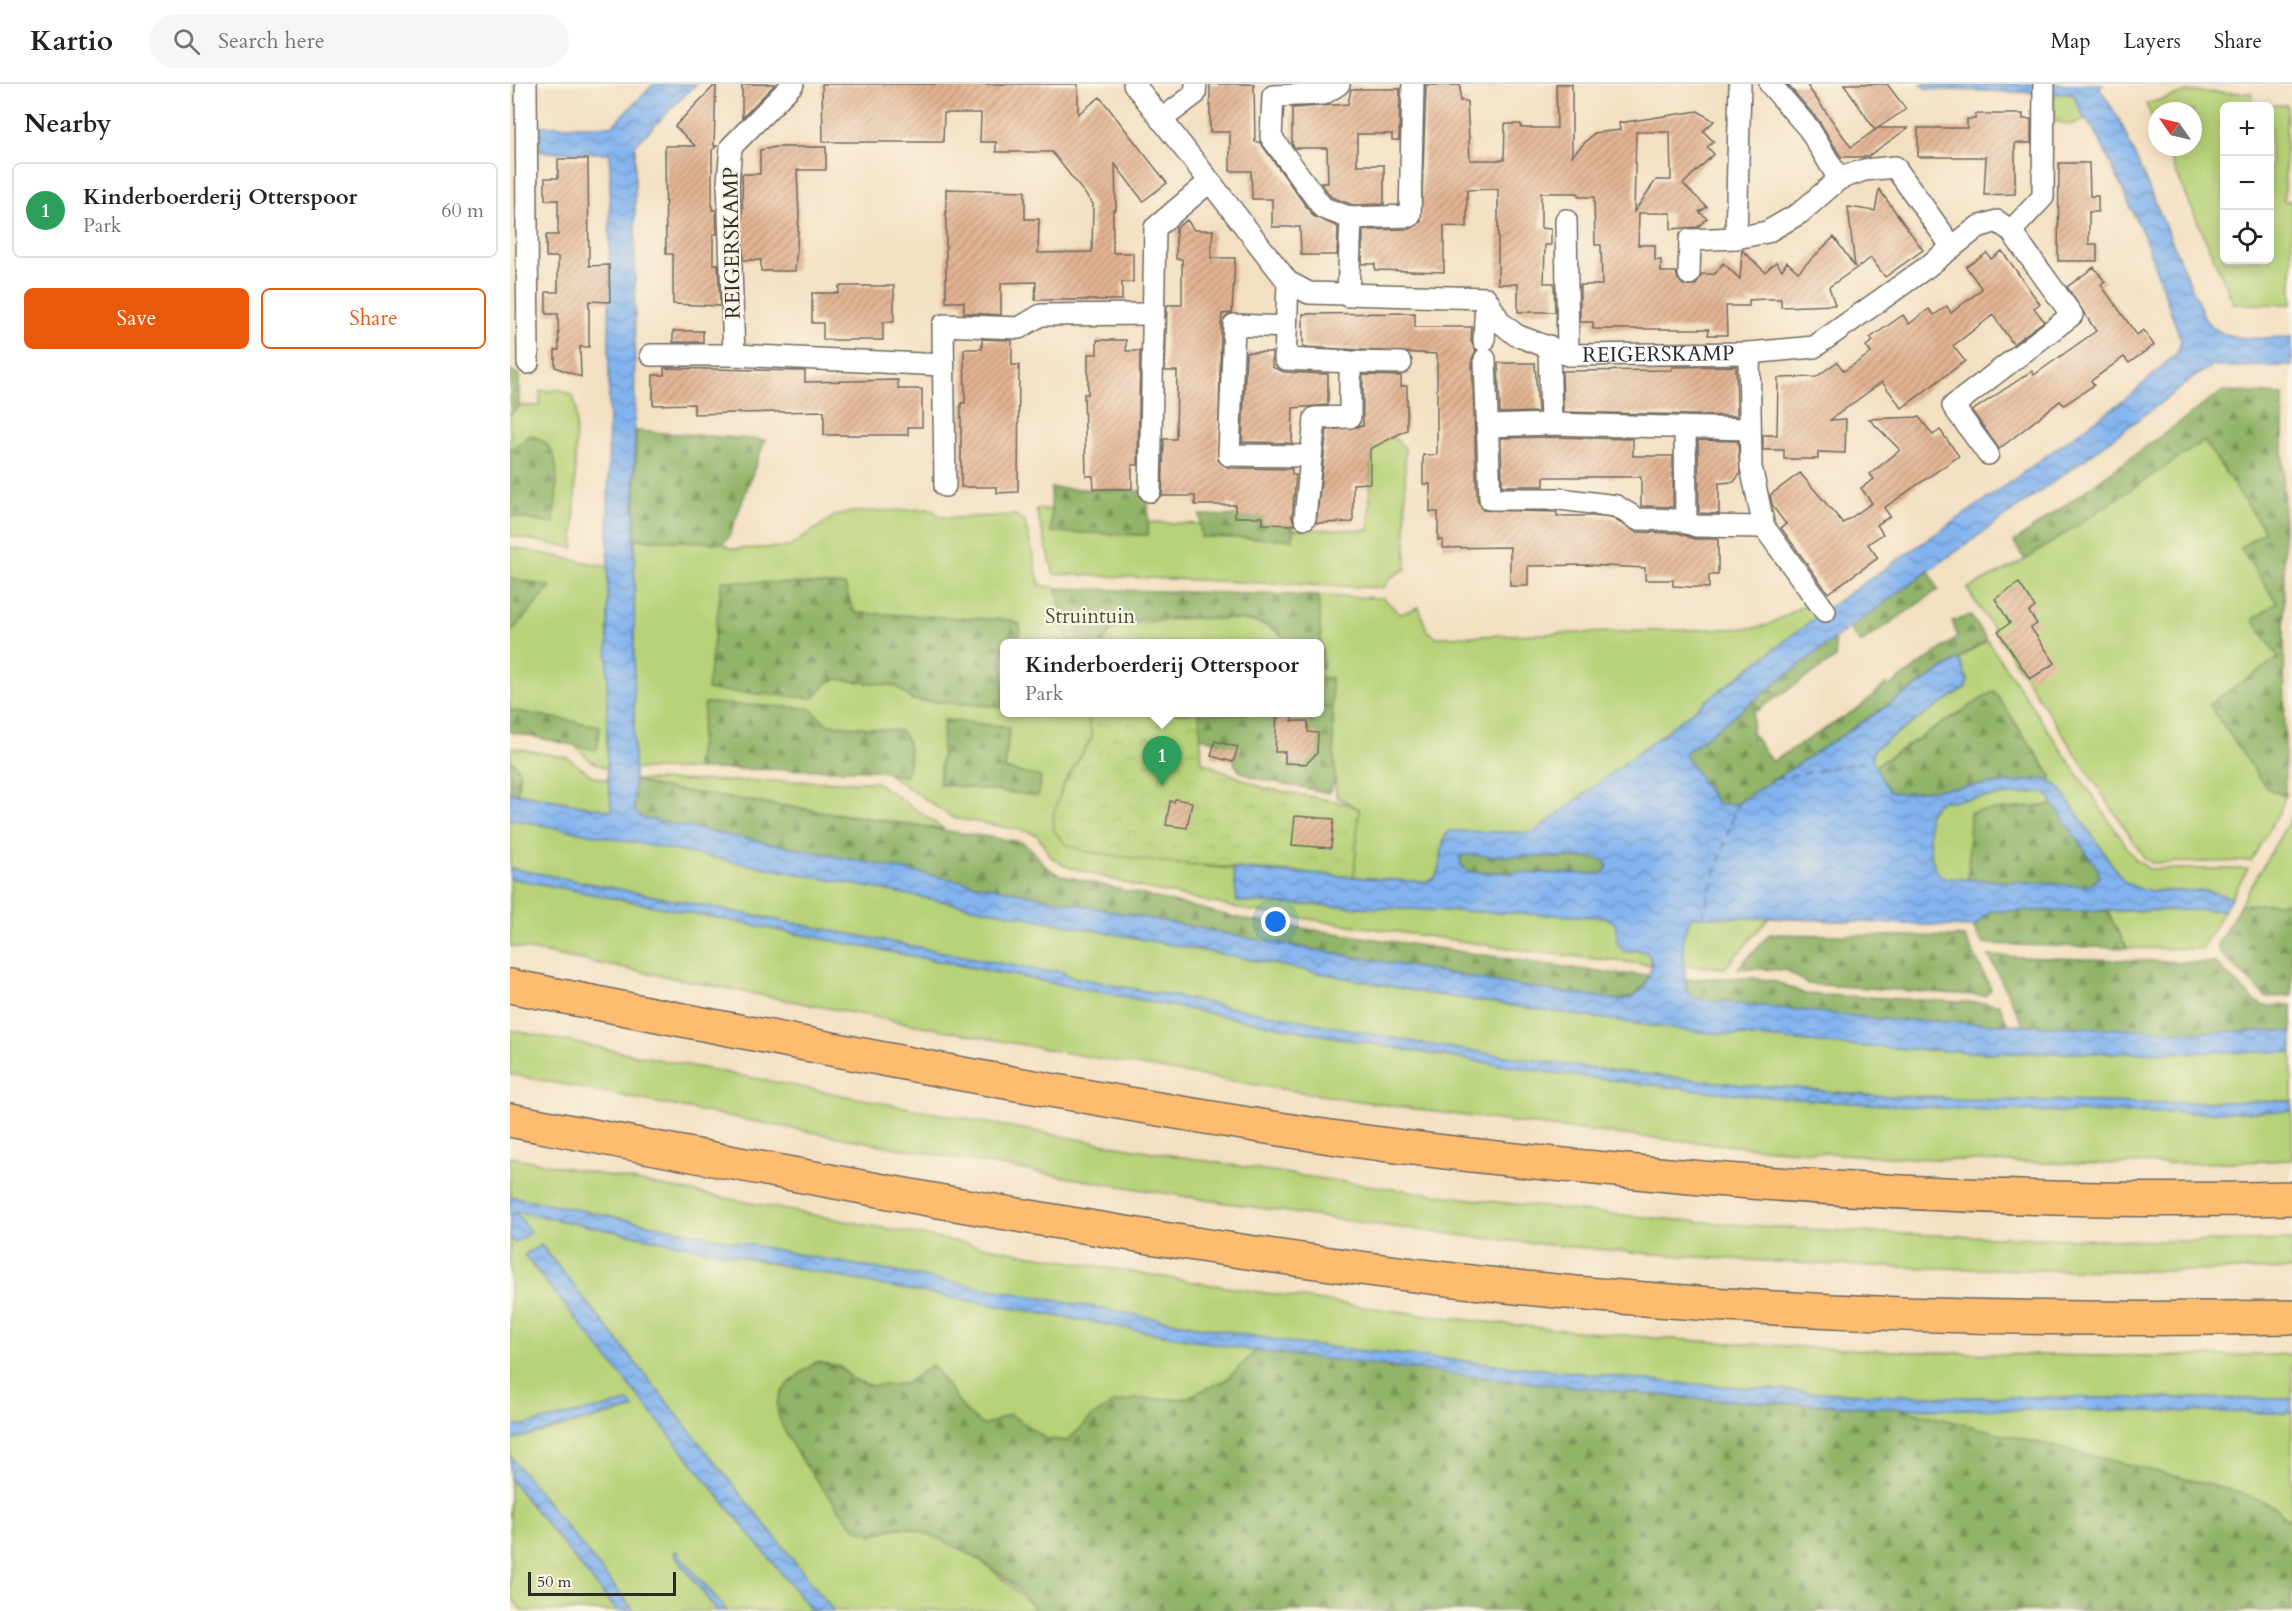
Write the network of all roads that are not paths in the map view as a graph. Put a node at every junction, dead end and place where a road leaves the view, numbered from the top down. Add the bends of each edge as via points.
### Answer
1 (526, 84) edge
2 (793, 84) edge
3 (1134, 84) edge
4 (1196, 84) edge
5 (1339, 84) edge
6 (1413, 84) edge
7 (1740, 84) edge
8 (1770, 84) edge
9 (2044, 88) edge
10 (1161, 120) junction
11 (1839, 179) junction
12 (1209, 182) junction
13 (1352, 218) junction
14 (1566, 220) dead end
15 (2011, 231) junction
16 (518, 237) edge
17 (1736, 238) junction
18 (1952, 247) junction
19 (1689, 274) dead end
20 (1288, 282) junction
21 (1348, 296) junction
22 (1486, 298) junction
23 (1154, 314) junction
24 (1286, 327) junction
25 (1558, 351) junction
26 (1749, 353) junction
27 (651, 355) dead end
28 (734, 355) junction
29 (1350, 362) junction
30 (528, 363) dead end
31 (1401, 363) dead end
32 (943, 365) junction
33 (1551, 424) junction
34 (1487, 426) junction
35 (1685, 429) junction
36 (1749, 429) junction
37 (1988, 454) dead end
38 (1309, 456) junction
39 (945, 486) dead end
40 (1149, 490) dead end
41 (1305, 518) dead end
42 (1686, 523) junction
43 (1764, 527) junction
44 (1825, 611) dead end
45 (510, 986) edge
46 (510, 1120) edge
47 (2292, 1198) edge
48 (2292, 1317) edge

1 - 16 street
2 - 28 street, REIGERSKAMP via 731,147 728,182
3 - 10 street
4 - 10 street via 1196,94
5 - 13 street via 1323,94 1273,96 1271,137 1323,208
6 - 13 street via 1410,216
7 - 17 street
8 - 11 street via 1809,129
9 - 15 street via 2043,197
10 - 12 street
11 - 17 street via 1800,213 1767,232
11 - 18 street via 1864,170 1895,167
12 - 20 street
12 - 23 street via 1155,228
13 - 21 street
14 - 25 street, REIGERSKAMP
15 - 18 street, REIGERSKAMP via 1997,221 1978,227
15 - 37 street via 2072,315 1953,406
16 - 30 street
17 - 19 street via 1690,240
18 - 26 street, REIGERSKAMP via 1814,347
20 - 21 street via 1309,293
20 - 24 street
21 - 22 street
22 - 25 street, REIGERSKAMP via 1500,322 1516,335
22 - 34 street
23 - 32 street via 1041,315 1019,328 944,325
23 - 40 street
24 - 29 street via 1286,359
24 - 38 street via 1234,325 1229,455
25 - 26 street, REIGERSKAMP
25 - 33 street, REIGERSKAMP
26 - 36 street, REIGERSKAMP
27 - 28 street
28 - 32 street
29 - 31 street
29 - 38 street via 1350,417 1315,418
32 - 39 street
33 - 34 street
33 - 35 street
34 - 42 street via 1490,499 1560,499 1616,506 1637,519
35 - 36 street
35 - 42 street
36 - 43 street, REIGERSKAMP via 1750,467
38 - 41 street
42 - 43 street
43 - 44 street, REIGERSKAMP
45 - 47 highway via 1150,1108 1362,1142 1727,1181 1839,1189 2103,1198
46 - 48 highway via 1083,1227 1508,1286 1633,1298 1899,1314

